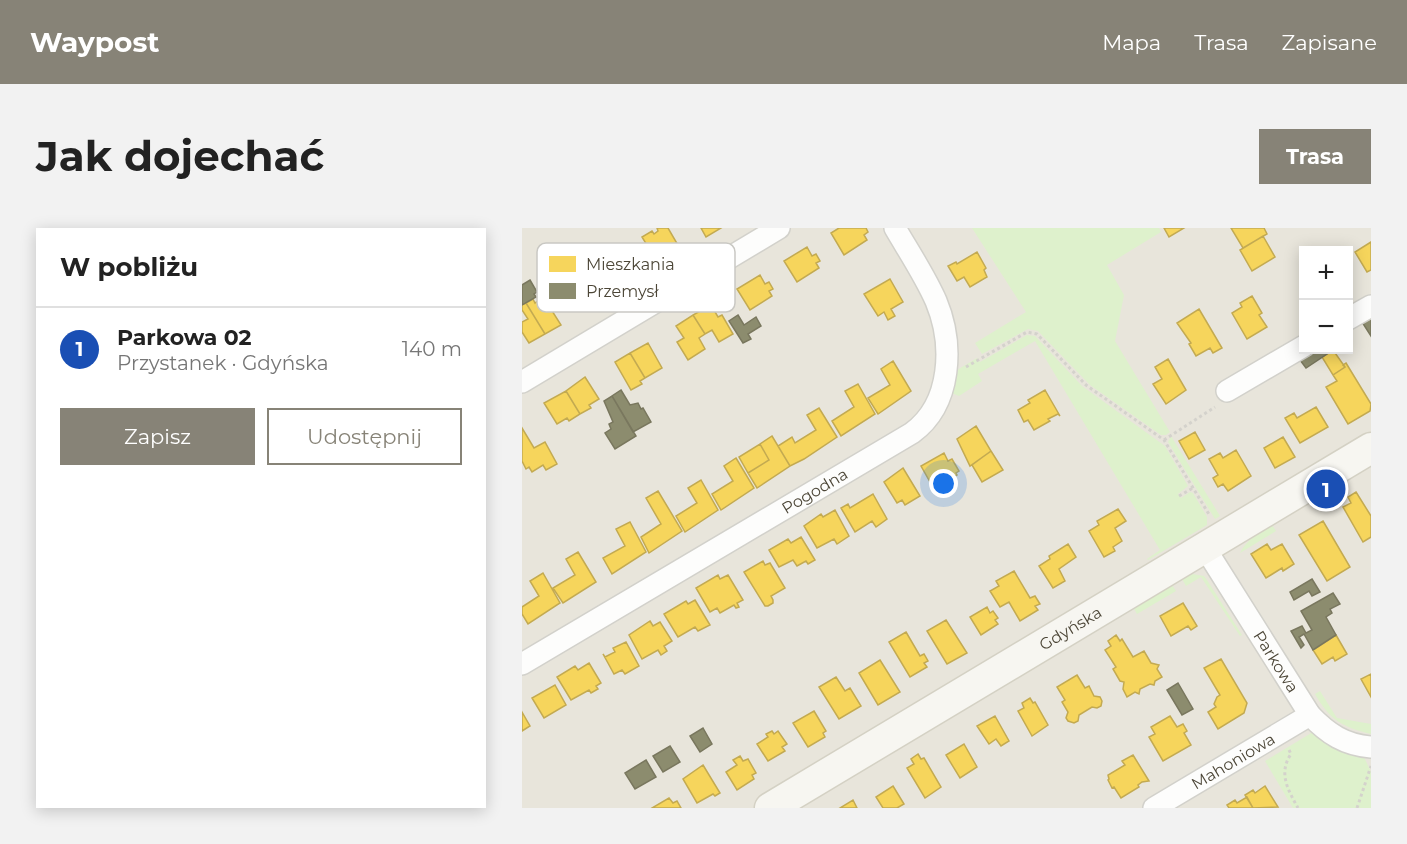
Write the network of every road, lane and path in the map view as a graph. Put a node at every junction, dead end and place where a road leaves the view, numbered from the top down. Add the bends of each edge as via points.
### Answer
1 (779, 228) edge
2 (895, 228) edge
3 (735, 254) edge
4 (1371, 306) edge
5 (639, 312) edge
6 (1353, 316) edge
7 (1299, 349) edge
8 (982, 358) dead end
9 (522, 382) edge
10 (1223, 397) joint
11 (1164, 440) junction
12 (1371, 448) edge
13 (1193, 488) junction
14 (1179, 496) dead end
15 (1210, 516) dead end
16 (1205, 548) junction
17 (522, 664) edge
18 (1310, 715) junction
19 (1285, 743) dead end
20 (1371, 747) edge
21 (1371, 766) edge
22 (770, 808) edge
23 (1154, 808) edge
24 (1298, 808) edge
25 (1357, 808) edge

1 - 3 street
2 - 17 street, Pogodna via 936,300 946,337 944,381 936,407 927,420 912,433
4 - 6 street
5 - 9 street
7 - 10 street
8 - 11 path via 1028,332 1037,334 1086,385
10 - 11 path
11 - 13 path
12 - 16 street, Gdyńska
13 - 14 path
13 - 15 path
16 - 18 street, Parkowa
16 - 22 street, Gdyńska
18 - 20 street, Parkowa via 1337,738
18 - 23 street, Mahoniowa
19 - 24 path via 1291,754 1286,761 1285,783
21 - 25 path

